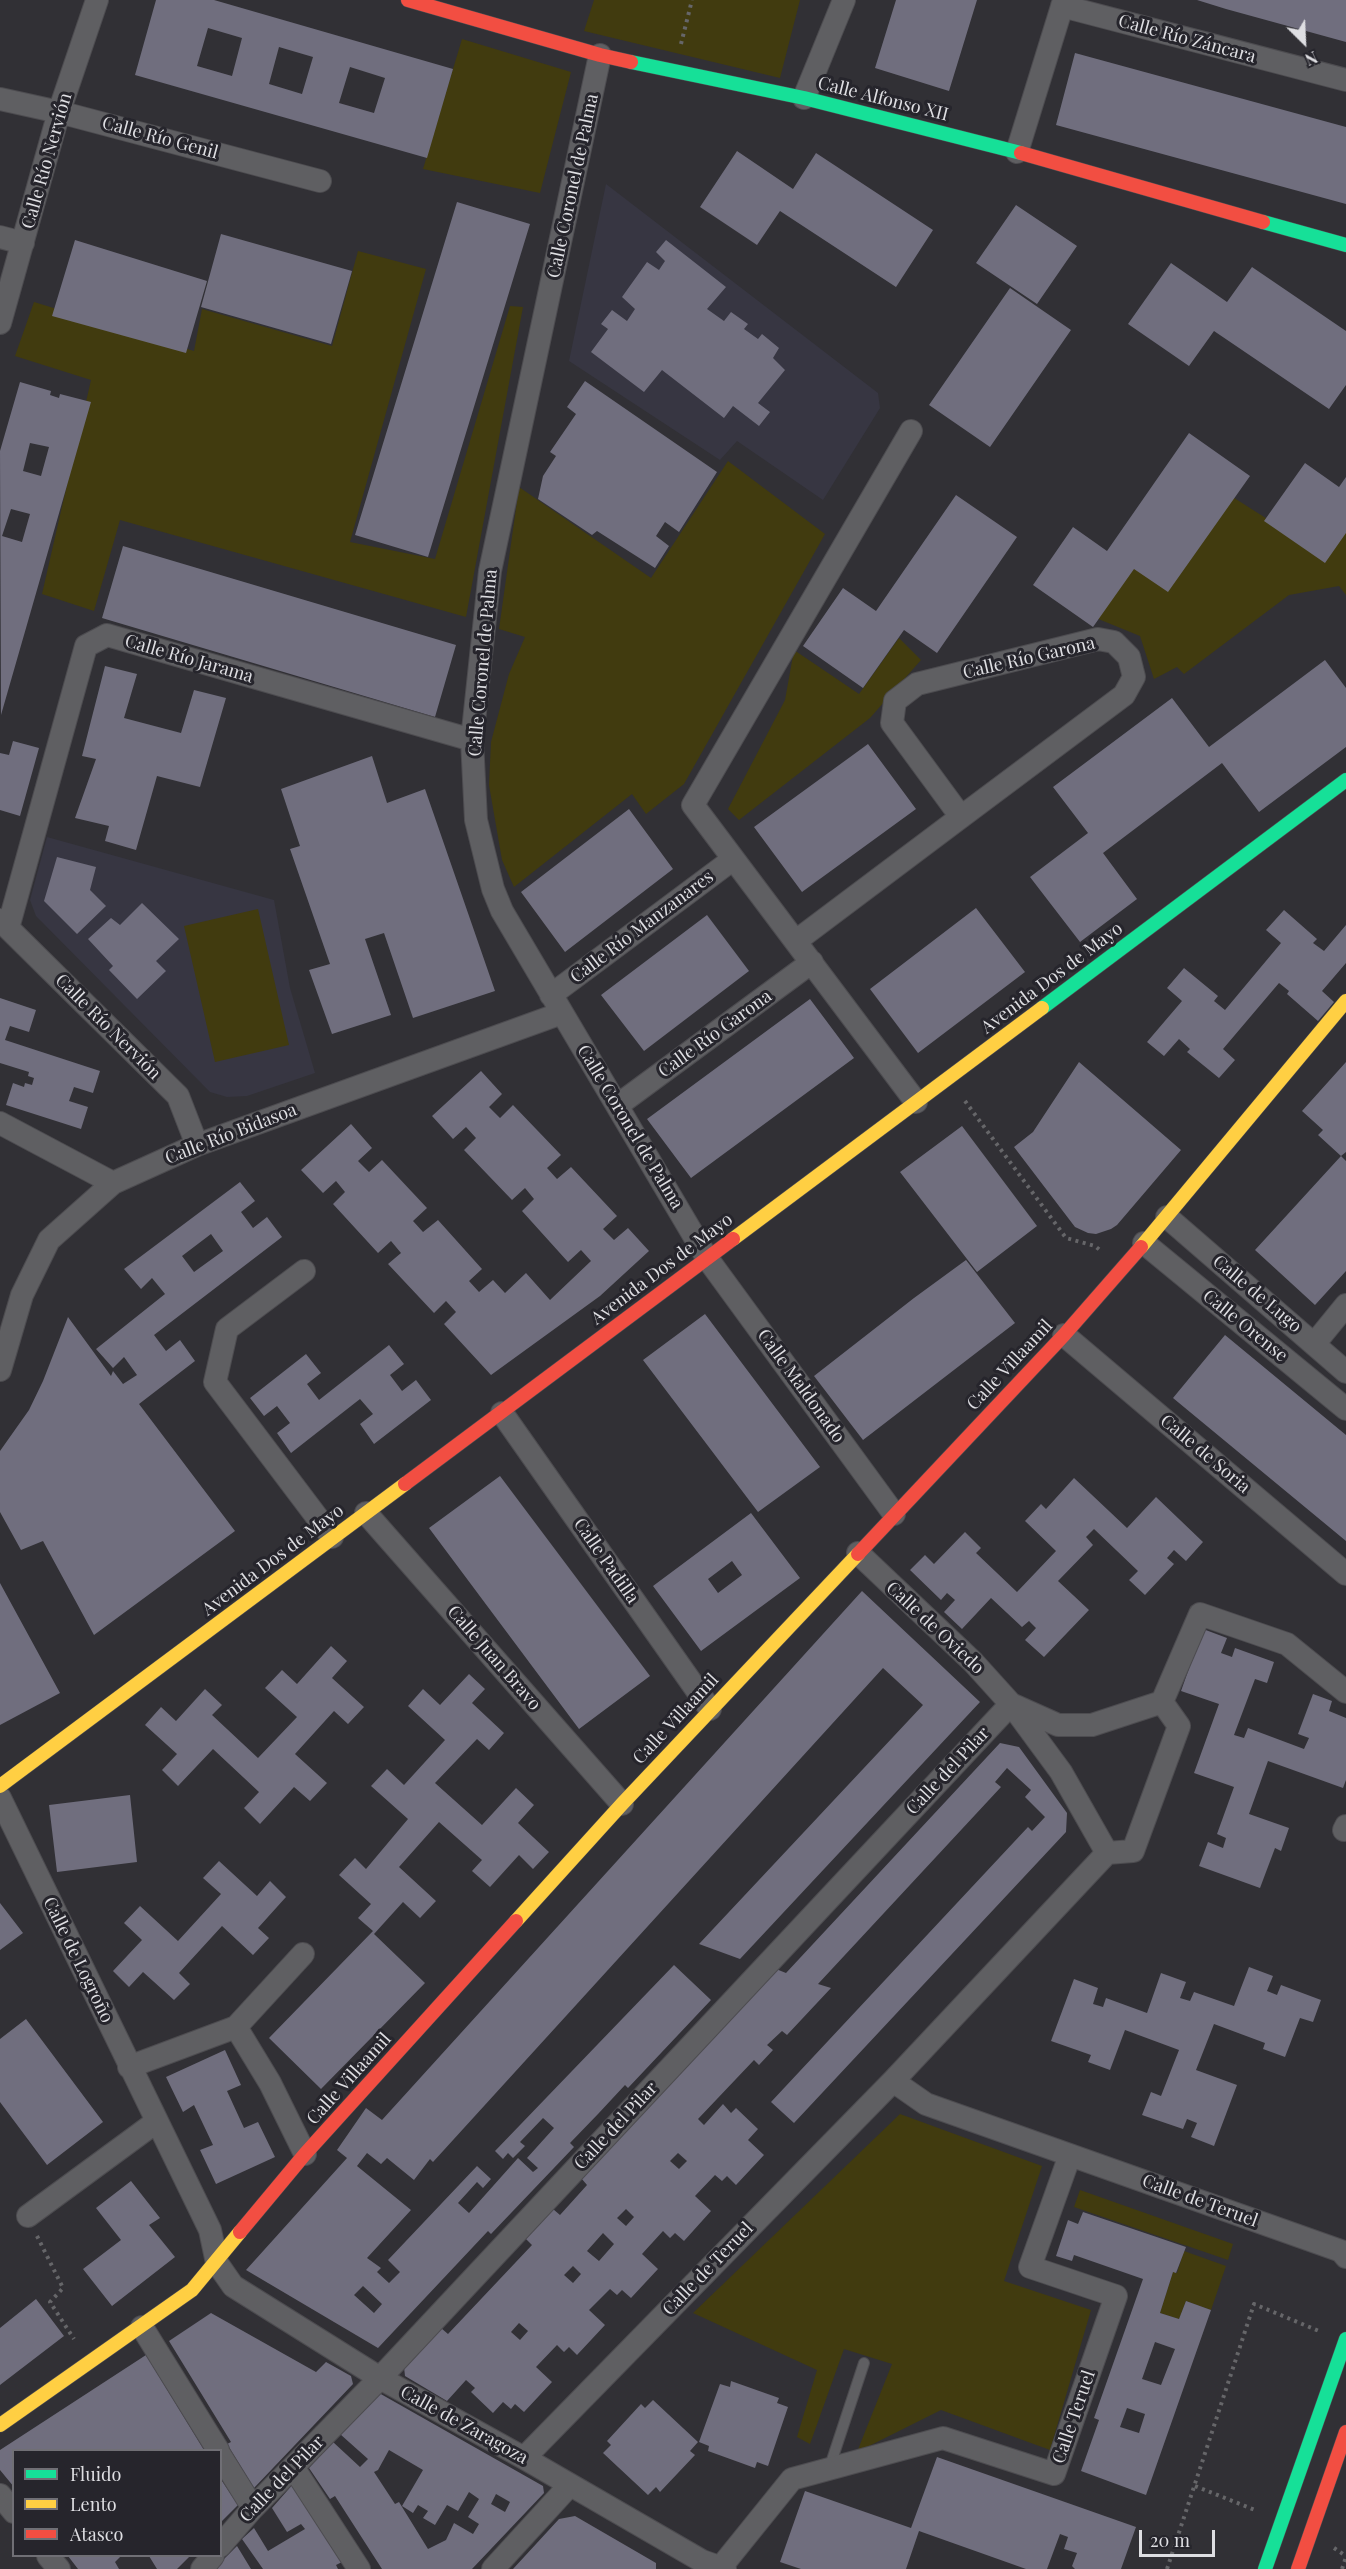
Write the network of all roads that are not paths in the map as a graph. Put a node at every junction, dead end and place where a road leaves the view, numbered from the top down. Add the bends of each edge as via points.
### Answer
1 (97, 0) edge
2 (408, 0) edge
3 (844, 0) edge
4 (1063, 3) edge
5 (600, 55) junction
6 (1346, 80) edge
7 (804, 98) junction
8 (0, 99) edge
9 (59, 112) junction
10 (1017, 152) junction
11 (320, 181) dead end
12 (0, 237) edge
13 (23, 243) junction
14 (1346, 245) edge
15 (0, 323) edge
16 (912, 431) dead end
17 (472, 740) junction
18 (1346, 780) edge
19 (961, 817) junction
20 (732, 860) junction
21 (4, 924) edge
22 (796, 941) junction
23 (812, 962) junction
24 (1346, 1001) edge
25 (556, 1004) junction
26 (916, 1102) junction
27 (618, 1105) junction
28 (0, 1123) edge
29 (197, 1145) junction
30 (113, 1183) junction
31 (1167, 1217) junction
32 (1144, 1243) junction
33 (707, 1257) junction
34 (304, 1271) dead end
35 (1346, 1305) edge
36 (1064, 1335) junction
37 (1315, 1343) junction
38 (0, 1370) edge
39 (1346, 1372) edge
40 (1346, 1409) edge
41 (502, 1413) junction
42 (366, 1513) junction
43 (894, 1514) junction
44 (333, 1537) junction
45 (858, 1553) junction
46 (1346, 1574) edge
47 (1346, 1692) edge
48 (1162, 1702) junction
49 (1011, 1704) junction
50 (710, 1709) junction
51 (0, 1786) edge
52 (0, 1798) edge
53 (622, 1804) junction
54 (1107, 1853) junction
55 (303, 1954) dead end
56 (236, 2027) junction
57 (129, 2067) junction
58 (893, 2081) junction
59 (156, 2122) junction
60 (305, 2154) junction
61 (1070, 2155) junction
62 (28, 2216) road end
63 (1344, 2253) edge
64 (217, 2263) junction
65 (142, 2327) junction
66 (1346, 2340) edge
67 (864, 2363) dead end
68 (380, 2378) junction
69 (0, 2425) edge
70 (1346, 2432) edge
71 (217, 2449) edge
72 (222, 2458) edge
73 (524, 2458) junction
74 (293, 2467) junction
75 (829, 2469) junction
76 (569, 2486) junction
77 (0, 2495) edge
78 (253, 2508) junction
79 (12, 2510) edge
80 (222, 2545) edge
81 (49, 2557) edge
82 (212, 2557) edge
83 (711, 2567) edge
84 (59, 2569) edge
85 (202, 2569) edge
86 (359, 2569) edge
87 (492, 2569) edge
88 (1265, 2569) edge
89 (1298, 2569) edge

1 - 9 street, Calle Río Nervión
2 - 5 street, Calle Alfonso XII
3 - 7 street
4 - 6 street, Calle Río Záncara
4 - 10 street
5 - 7 street, Calle Alfonso XII
5 - 17 street, Calle Coronel de Palma via 490,571
7 - 10 street, Calle Alfonso XII
8 - 9 street, Calle Río Genil
9 - 11 street, Calle Río Genil
9 - 13 street, Calle Río Nervión
10 - 14 street, Calle Alfonso XII
12 - 13 street
13 - 15 street, Calle Río Nervión
16 - 20 street via 693,805
17 - 21 street, Calle Río Jarama via 107,635 87,646
17 - 25 street, Calle Coronel de Palma via 476,820 493,890
18 - 26 street, Avenida Dos de Mayo
19 - 19 street, Calle Río Garona via 1124,695 1134,677 1130,657 1114,642 1098,639 917,684 895,701 892,723
19 - 22 street, Calle Río Garona
20 - 22 street
20 - 25 street, Calle Río Manzanares
21 - 29 street, Calle Río Nervión via 178,1096
22 - 23 street
23 - 26 street
23 - 27 street, Calle Río Garona
24 - 31 street, Calle Villaamil
25 - 27 street, Calle Coronel de Palma
25 - 29 street, Calle Río Bidasoa
26 - 33 street, Avenida Dos de Mayo
27 - 33 street, Calle Coronel de Palma
28 - 30 street
29 - 30 street, Calle Río Bidasoa
30 - 38 street, Calle Río Bidasoa via 49,1240 22,1295
31 - 32 street, Calle Villaamil
31 - 37 street, Calle de Lugo
32 - 36 street, Calle Villaamil
32 - 40 street, Calle Orense
33 - 41 street, Avenida Dos de Mayo
33 - 43 street, Calle Maldonado
34 - 44 street via 227,1329 215,1382
35 - 37 street
36 - 43 street, Calle Villaamil
36 - 46 street, Calle de Soria
37 - 39 street, Calle de Lugo
41 - 42 street, Avenida Dos de Mayo
41 - 50 street, Calle Padilla
42 - 44 street, Avenida Dos de Mayo
42 - 53 street, Calle Juan Bravo
43 - 45 street, Calle Villaamil
44 - 51 street, Avenida Dos de Mayo
45 - 49 street, Calle de Oviedo via 973,1662
45 - 50 street, Calle Villaamil
47 - 48 street via 1287,1644 1200,1614
48 - 49 street, Calle de Oviedo via 1092,1725 1058,1725
48 - 54 street via 1179,1726 1172,1747 1133,1851
49 - 54 street, Calle de Oviedo via 1061,1772
49 - 68 street, Calle del Pilar
50 - 53 street, Calle Villaamil
52 - 57 street, Calle de Logroño
53 - 60 street, Calle Villaamil
54 - 58 street, Calle de Teruel
55 - 56 street
56 - 57 street
56 - 60 street via 270,2083
57 - 59 street, Calle de Logroño
58 - 61 street, Calle de Teruel via 926,2104
58 - 73 street, Calle de Teruel
59 - 62 street
59 - 64 street, Calle de Logroño via 210,2230
60 - 64 street, Calle Villaamil
61 - 63 street, Calle de Teruel
61 - 75 street, Calle Teruel via 1030,2267 1116,2296 1054,2474 943,2438
64 - 65 street, Calle Villaamil via 192,2290
64 - 68 street, Calle de Zaragoza via 233,2286
65 - 69 street, Calle Villaamil
65 - 71 street
66 - 88 street
67 - 75 lane
68 - 73 street, Calle de Zaragoza
68 - 74 street, Calle del Pilar
70 - 89 street
72 - 78 street
73 - 76 street, Calle de Zaragoza
74 - 78 street, Calle del Pilar
74 - 86 street
75 - 83 street, Calle Teruel via 792,2479
76 - 83 street, Calle de Zaragoza
76 - 87 street
77 - 79 street
78 - 80 street, Calle del Pilar
81 - 84 street
82 - 85 street

